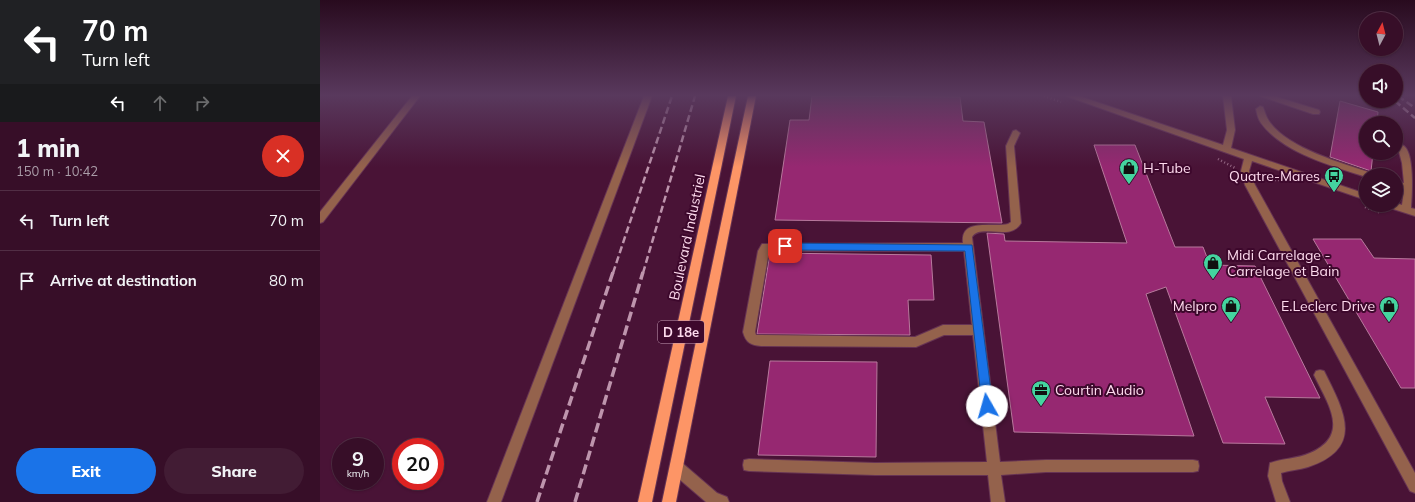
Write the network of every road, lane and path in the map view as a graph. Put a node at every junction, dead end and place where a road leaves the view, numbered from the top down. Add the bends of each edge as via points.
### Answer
1 (398, 119) edge
2 (639, 119) edge
3 (727, 119) edge
4 (747, 119) edge
5 (1138, 119) edge
6 (1230, 119) edge
7 (1263, 119) edge
8 (1016, 132) dead end
9 (1226, 150) junction
10 (1403, 151) edge
11 (1249, 157) junction
12 (1359, 172) edge
13 (1403, 186) edge
14 (1408, 188) junction
15 (1359, 195) edge
16 (1411, 212) edge
17 (320, 219) edge
18 (969, 247) junction
19 (978, 330) junction
20 (1320, 375) dead end
21 (748, 466) dead end
22 (1193, 466) dead end
23 (676, 467) junction
24 (994, 468) junction
25 (1415, 486) edge
26 (494, 502) edge
27 (645, 502) edge
28 (669, 502) edge
29 (722, 502) edge
30 (998, 502) edge
31 (1283, 502) edge

1 - 17 street
2 - 26 street
3 - 27 main road, Boulevard Industriel / D 18e
4 - 23 main road, D 18e
5 - 9 street
6 - 9 street
7 - 12 street via 1273,132 1296,147
8 - 18 street via 1010,146 1016,223 1007,229 974,229 968,237
9 - 11 street
10 - 14 street via 1408,164
11 - 15 street
11 - 25 street via 1245,171 1250,185
13 - 14 street
14 - 16 street
18 - 19 street
18 - 19 street via 766,247 763,251 749,332 753,340 762,341 916,342 943,330
19 - 24 street
20 - 31 street via 1341,428 1338,438 1315,458 1275,468 1274,478
21 - 24 street
22 - 24 street
23 - 28 main road, D 18e
23 - 29 street via 712,498
24 - 30 street

